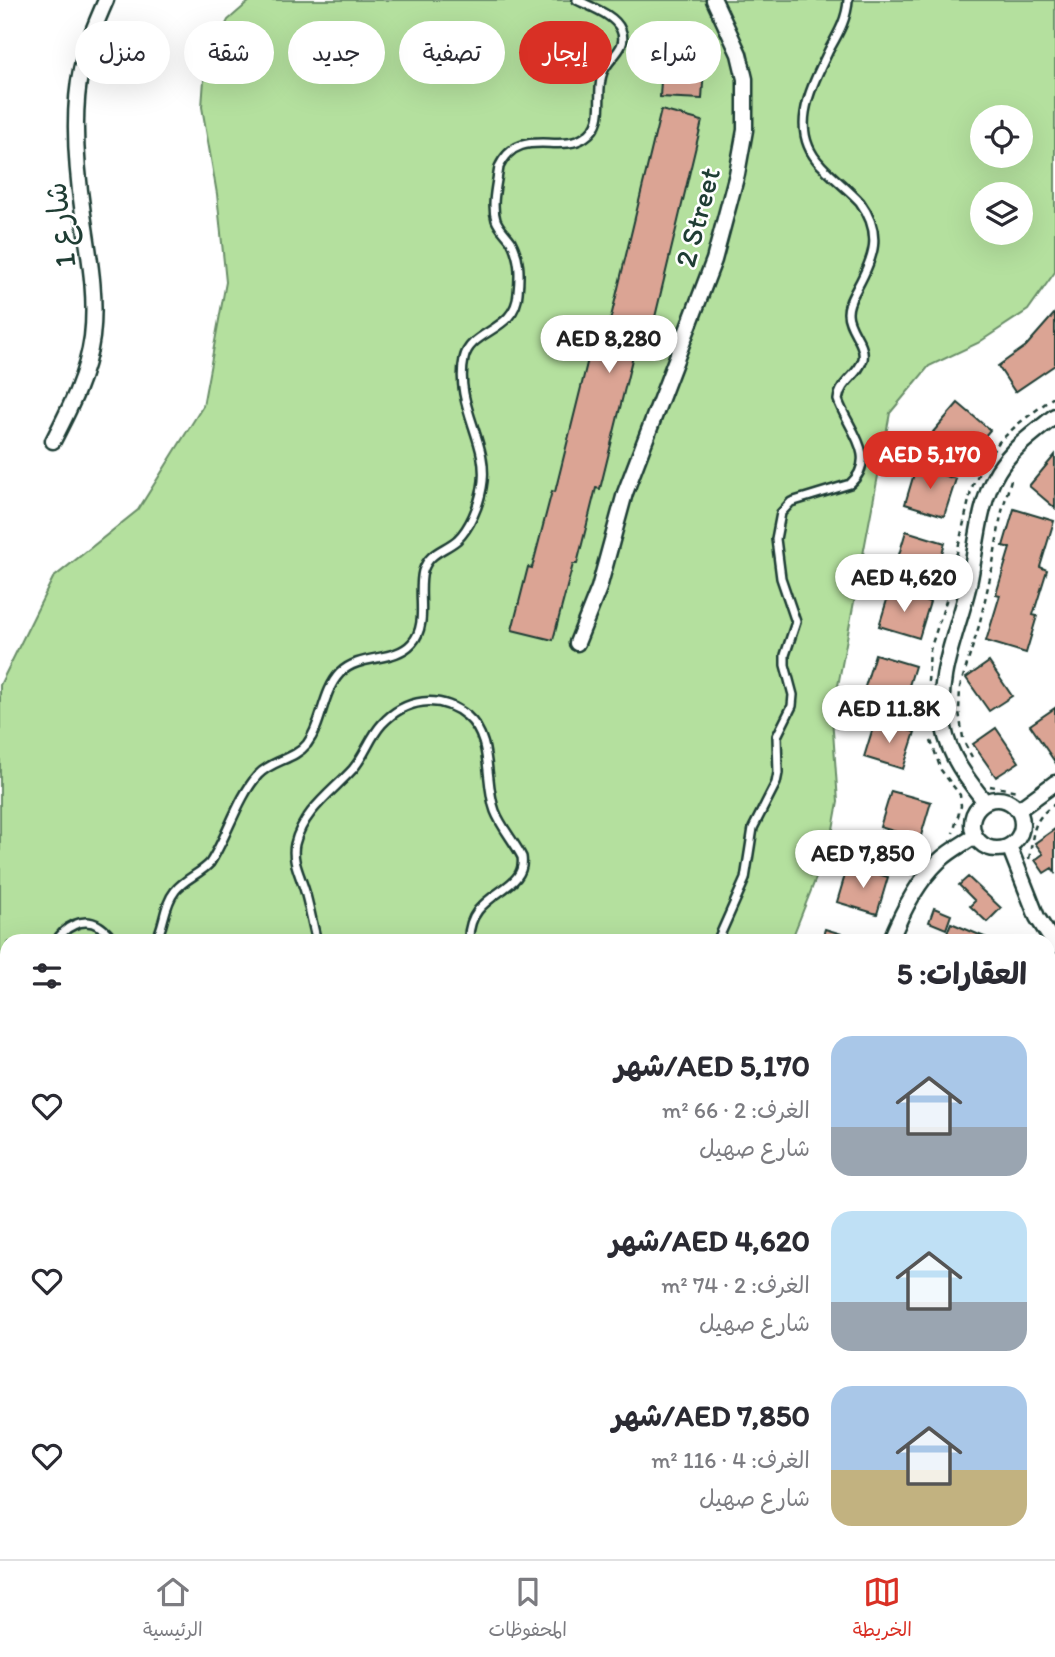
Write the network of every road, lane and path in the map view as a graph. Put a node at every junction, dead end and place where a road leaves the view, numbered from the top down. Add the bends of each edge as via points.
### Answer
1 (106, 0) edge
2 (577, 0) edge
3 (714, 0) edge
4 (848, 0) edge
5 (1055, 416) edge
6 (52, 441) dead end
7 (1013, 473) dead end
8 (577, 643) dead end
9 (973, 758) dead end
10 (1055, 783) edge
11 (988, 785) dead end
12 (1021, 790) dead end
13 (985, 802) junction
14 (1055, 804) edge
15 (1018, 810) junction
16 (975, 835) junction
17 (1009, 846) junction
18 (1017, 867) junction
19 (62, 934) edge
20 (108, 934) edge
21 (159, 934) edge
22 (315, 934) edge
23 (470, 934) edge
24 (721, 934) edge
25 (894, 934) edge
26 (1048, 934) edge

1 - 6 street, شارع 1 via 81,72 78,110 93,289 92,337 81,384
2 - 21 lane via 613,20 623,39 602,75 600,109 592,131 572,143 528,144 506,156 499,167 495,214 517,254 518,293 510,317 472,344 464,358 465,405 484,464 482,488 471,519 456,541 426,564 420,625 411,643 394,653 356,662 339,674 309,741 254,780 210,863 170,898
3 - 8 street, 2 Street via 739,54 745,79 745,130 737,174 714,260 625,493 600,588
4 - 24 lane via 844,21 809,92 804,125 816,160 860,202 873,230 870,264 848,309 863,357 843,384 838,400 862,448 863,464 850,484 791,502 778,521 778,562 796,622 785,655 792,706 777,736 776,783 753,828 745,880
5 - 13 street via 1012,452 987,493 943,677 940,705 944,732 953,756
7 - 9 path via 1000,515 979,626 960,687 963,740
10 - 15 street
11 - 12 path
13 - 15 street via 1007,800
13 - 16 street via 972,821
14 - 18 path via 1036,822 1031,858
15 - 17 street via 1023,826
16 - 17 street via 986,847
16 - 25 street via 932,869
17 - 18 street
18 - 26 street
19 - 20 lane via 76,923 88,922
22 - 23 lane via 295,863 296,841 315,807 354,768 381,725 408,704 426,701 455,709 474,724 484,745 495,811 522,857 516,880 478,908

